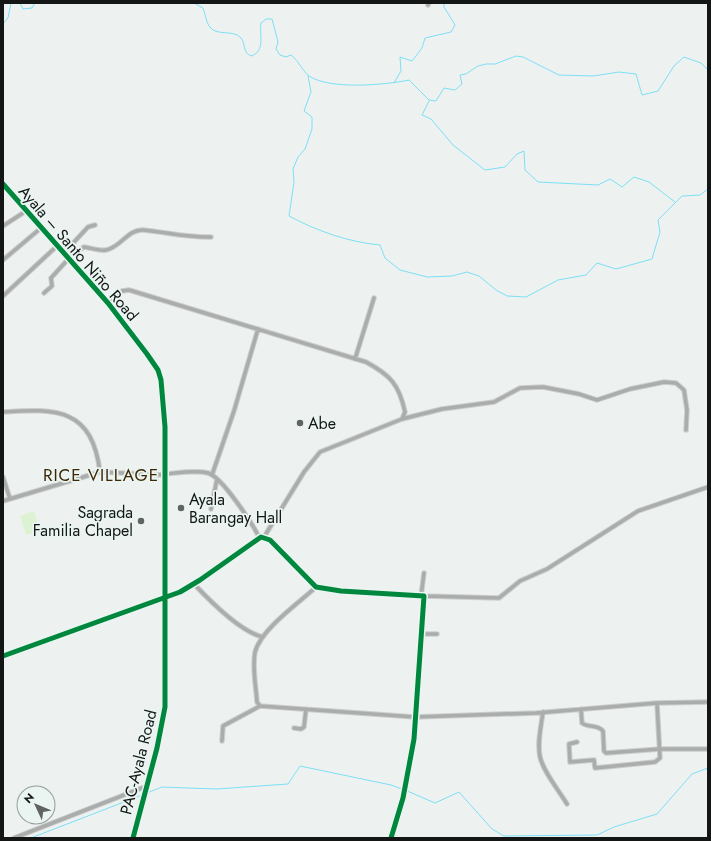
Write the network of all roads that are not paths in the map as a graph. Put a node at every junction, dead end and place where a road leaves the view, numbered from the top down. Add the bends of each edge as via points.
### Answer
1 (3, 184) edge
2 (26, 211) junction
3 (95, 225) dead end
4 (3, 226) edge
5 (42, 228) junction
6 (211, 237) dead end
7 (57, 246) junction
8 (63, 254) junction
9 (3, 260) edge
10 (68, 260) junction
11 (44, 293) dead end
12 (3, 296) edge
13 (374, 298) dead end
14 (108, 303) junction
15 (258, 329) junction
16 (355, 359) junction
17 (3, 412) edge
18 (402, 419) junction
19 (686, 430) dead end
20 (100, 472) junction
21 (165, 474) junction
22 (212, 475) junction
23 (3, 476) edge
24 (217, 479) junction
25 (708, 488) edge
26 (10, 499) junction
27 (3, 501) edge
28 (211, 509) dead end
29 (259, 537) junction
30 (264, 537) junction
31 (424, 573) dead end
32 (194, 584) junction
33 (316, 587) junction
34 (423, 596) junction
35 (166, 598) junction
36 (421, 634) junction
37 (437, 634) dead end
38 (263, 637) junction
39 (3, 656) edge
40 (708, 702) edge
41 (657, 703) junction
42 (260, 706) junction
43 (306, 709) junction
44 (581, 709) junction
45 (542, 712) junction
46 (415, 717) junction
47 (294, 728) dead end
48 (222, 741) dead end
49 (577, 742) dead end
50 (660, 749) junction
51 (708, 749) edge
52 (146, 787) junction
53 (567, 804) dead end
54 (14, 838) edge
55 (133, 838) edge
56 (391, 838) edge

1 - 2 street, Ayala – Santo Niño Road
2 - 4 street
2 - 5 street, Ayala – Santo Niño Road
3 - 8 street via 88,227
5 - 7 street, Ayala – Santo Niño Road
5 - 9 street
6 - 10 street via 195,238 143,230 132,233 110,249 84,246
7 - 8 street, Ayala – Santo Niño Road
7 - 12 street
8 - 10 street, Ayala – Santo Niño Road
10 - 11 street via 51,278 52,286
10 - 14 street, Ayala – Santo Niño Road
13 - 16 street
14 - 15 street via 129,290
14 - 21 street, Ayala – Santo Niño Road via 148,354 162,380
15 - 16 street
15 - 22 street
16 - 18 street via 385,373 396,386 405,412
17 - 20 street via 52,412 76,419 92,441
18 - 19 street via 494,402 524,388 558,390 598,400 630,389 670,382 684,390
18 - 30 street via 319,454 304,472
20 - 21 street
20 - 26 street
21 - 22 street
21 - 35 street, PAC-Ayala Road
22 - 24 street
23 - 26 street
24 - 28 street
24 - 29 street
25 - 34 street via 638,511 547,569 520,581 499,598
26 - 27 street
29 - 30 street
29 - 32 street
30 - 33 street
31 - 34 street
32 - 35 street
32 - 38 street via 233,620 257,636
33 - 34 street
33 - 38 street
34 - 36 street
35 - 39 street
35 - 52 street, PAC-Ayala Road via 165,708
36 - 37 street
36 - 46 street
38 - 42 street via 255,652 254,665 257,702
40 - 41 street
41 - 44 street
41 - 50 street
42 - 43 street
42 - 48 street via 223,726
43 - 46 street
43 - 47 street via 304,727
44 - 45 street
44 - 50 street via 584,725 598,727 603,731 606,753
45 - 46 street
45 - 53 street via 539,743 542,764
46 - 56 street via 410,767
49 - 50 street via 568,744 570,762 594,760 595,768 655,762 660,758
50 - 51 street
52 - 54 street
52 - 55 street, PAC-Ayala Road

